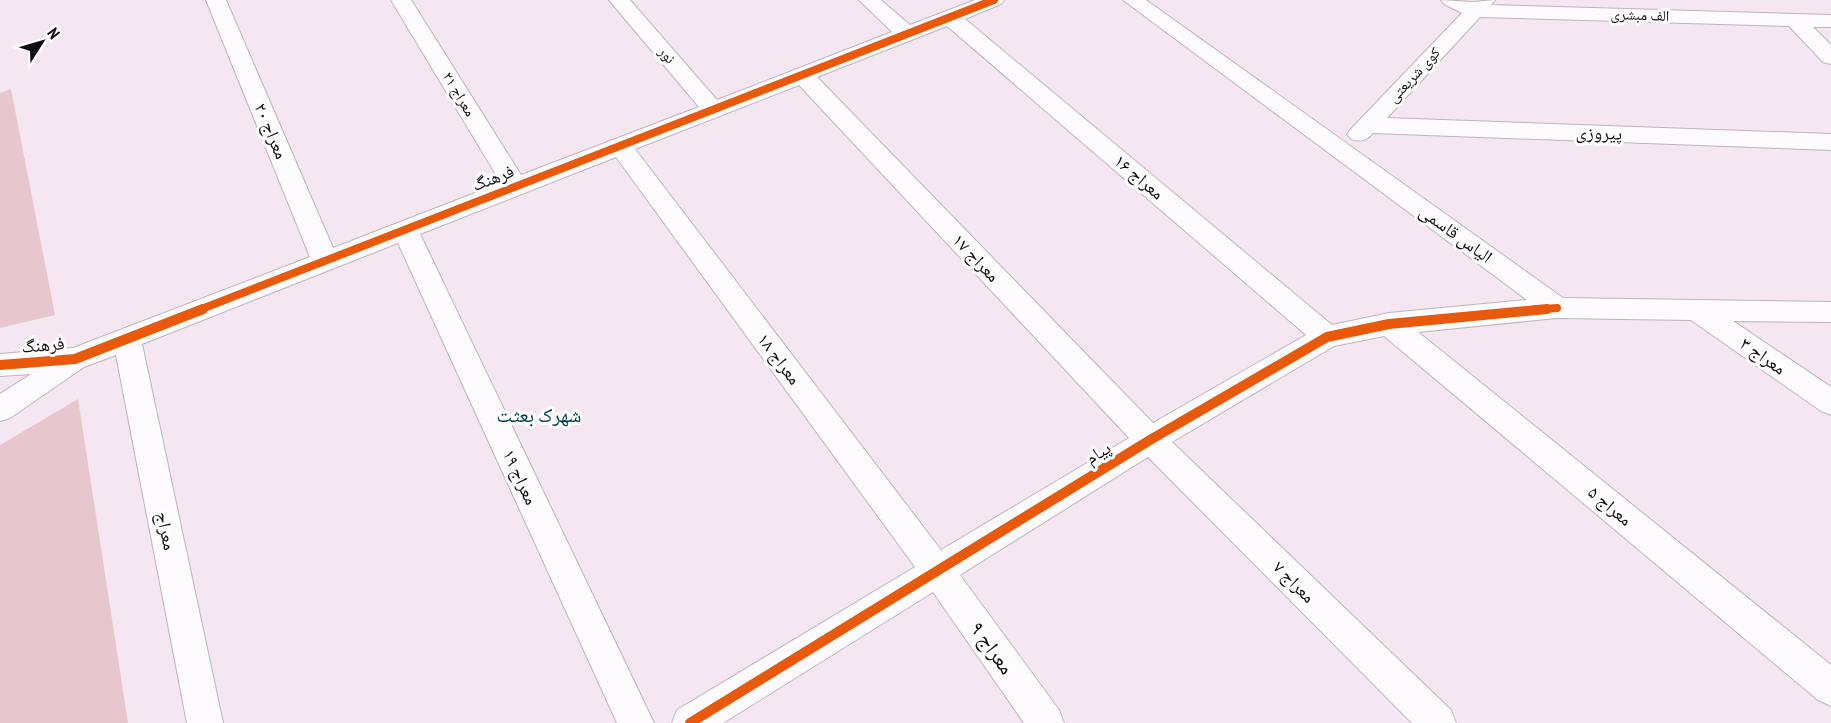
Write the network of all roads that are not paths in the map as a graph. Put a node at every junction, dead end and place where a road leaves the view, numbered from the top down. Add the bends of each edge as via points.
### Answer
1 (216, 0) edge
2 (401, 0) edge
3 (619, 0) edge
4 (869, 0) edge
5 (994, 0) edge
6 (1133, 0) edge
7 (1451, 0) edge
8 (1480, 5) edge
9 (950, 17) junction
10 (1796, 20) junction
11 (1831, 21) edge
12 (907, 34) junction
13 (1831, 57) edge
14 (802, 75) junction
15 (714, 110) junction
16 (1367, 125) junction
17 (1831, 142) edge
18 (620, 146) junction
19 (1343, 151) junction
20 (516, 187) junction
21 (405, 230) junction
22 (325, 261) junction
23 (1557, 308) junction
24 (1695, 309) junction
25 (1831, 312) edge
26 (1389, 324) junction
27 (1328, 337) junction
28 (127, 339) junction
29 (75, 359) junction
30 (0, 365) edge
31 (1831, 403) edge
32 (0, 409) edge
33 (1150, 440) junction
34 (938, 572) junction
35 (1831, 688) edge
36 (205, 723) edge
37 (636, 723) edge
38 (690, 723) edge
39 (1046, 723) edge
40 (1438, 723) edge

1 - 22 street, معراج ۲۰
2 - 20 street, معراج ۲۱
3 - 15 street, نور
4 - 12 street
5 - 9 street, فرهنگ
6 - 19 street, الیاس قاسمی
7 - 8 street, الف مبشری
8 - 10 street, الف مبشری
8 - 16 street, کوی شریعتی
9 - 12 street, فرهنگ
9 - 27 street, معراج ۱۶
10 - 11 street, الف مبشری
10 - 13 street
12 - 14 street, فرهنگ
14 - 15 street, فرهنگ
14 - 33 street, معراج ۱۷
15 - 18 street, فرهنگ
16 - 17 street, پیروزی
16 - 19 street, کوی شریعتی
18 - 20 street, فرهنگ
18 - 34 street, معراج ۱۸
19 - 23 street, الیاس قاسمی
20 - 21 street, فرهنگ
21 - 22 street, فرهنگ
21 - 37 street, معراج ۱۹
22 - 28 street, فرهنگ
23 - 24 street
23 - 26 street, پیام
24 - 25 street
24 - 31 street, معراج ۳
26 - 27 street, پیام
26 - 35 street, معراج ۵
27 - 33 street, پیام
28 - 29 street, فرهنگ
28 - 36 street, معراج
29 - 30 street, فرهنگ
29 - 32 street
33 - 34 street, پیام
33 - 40 street, معراج ۷
34 - 38 street, پیام
34 - 39 street, معراج ۹

